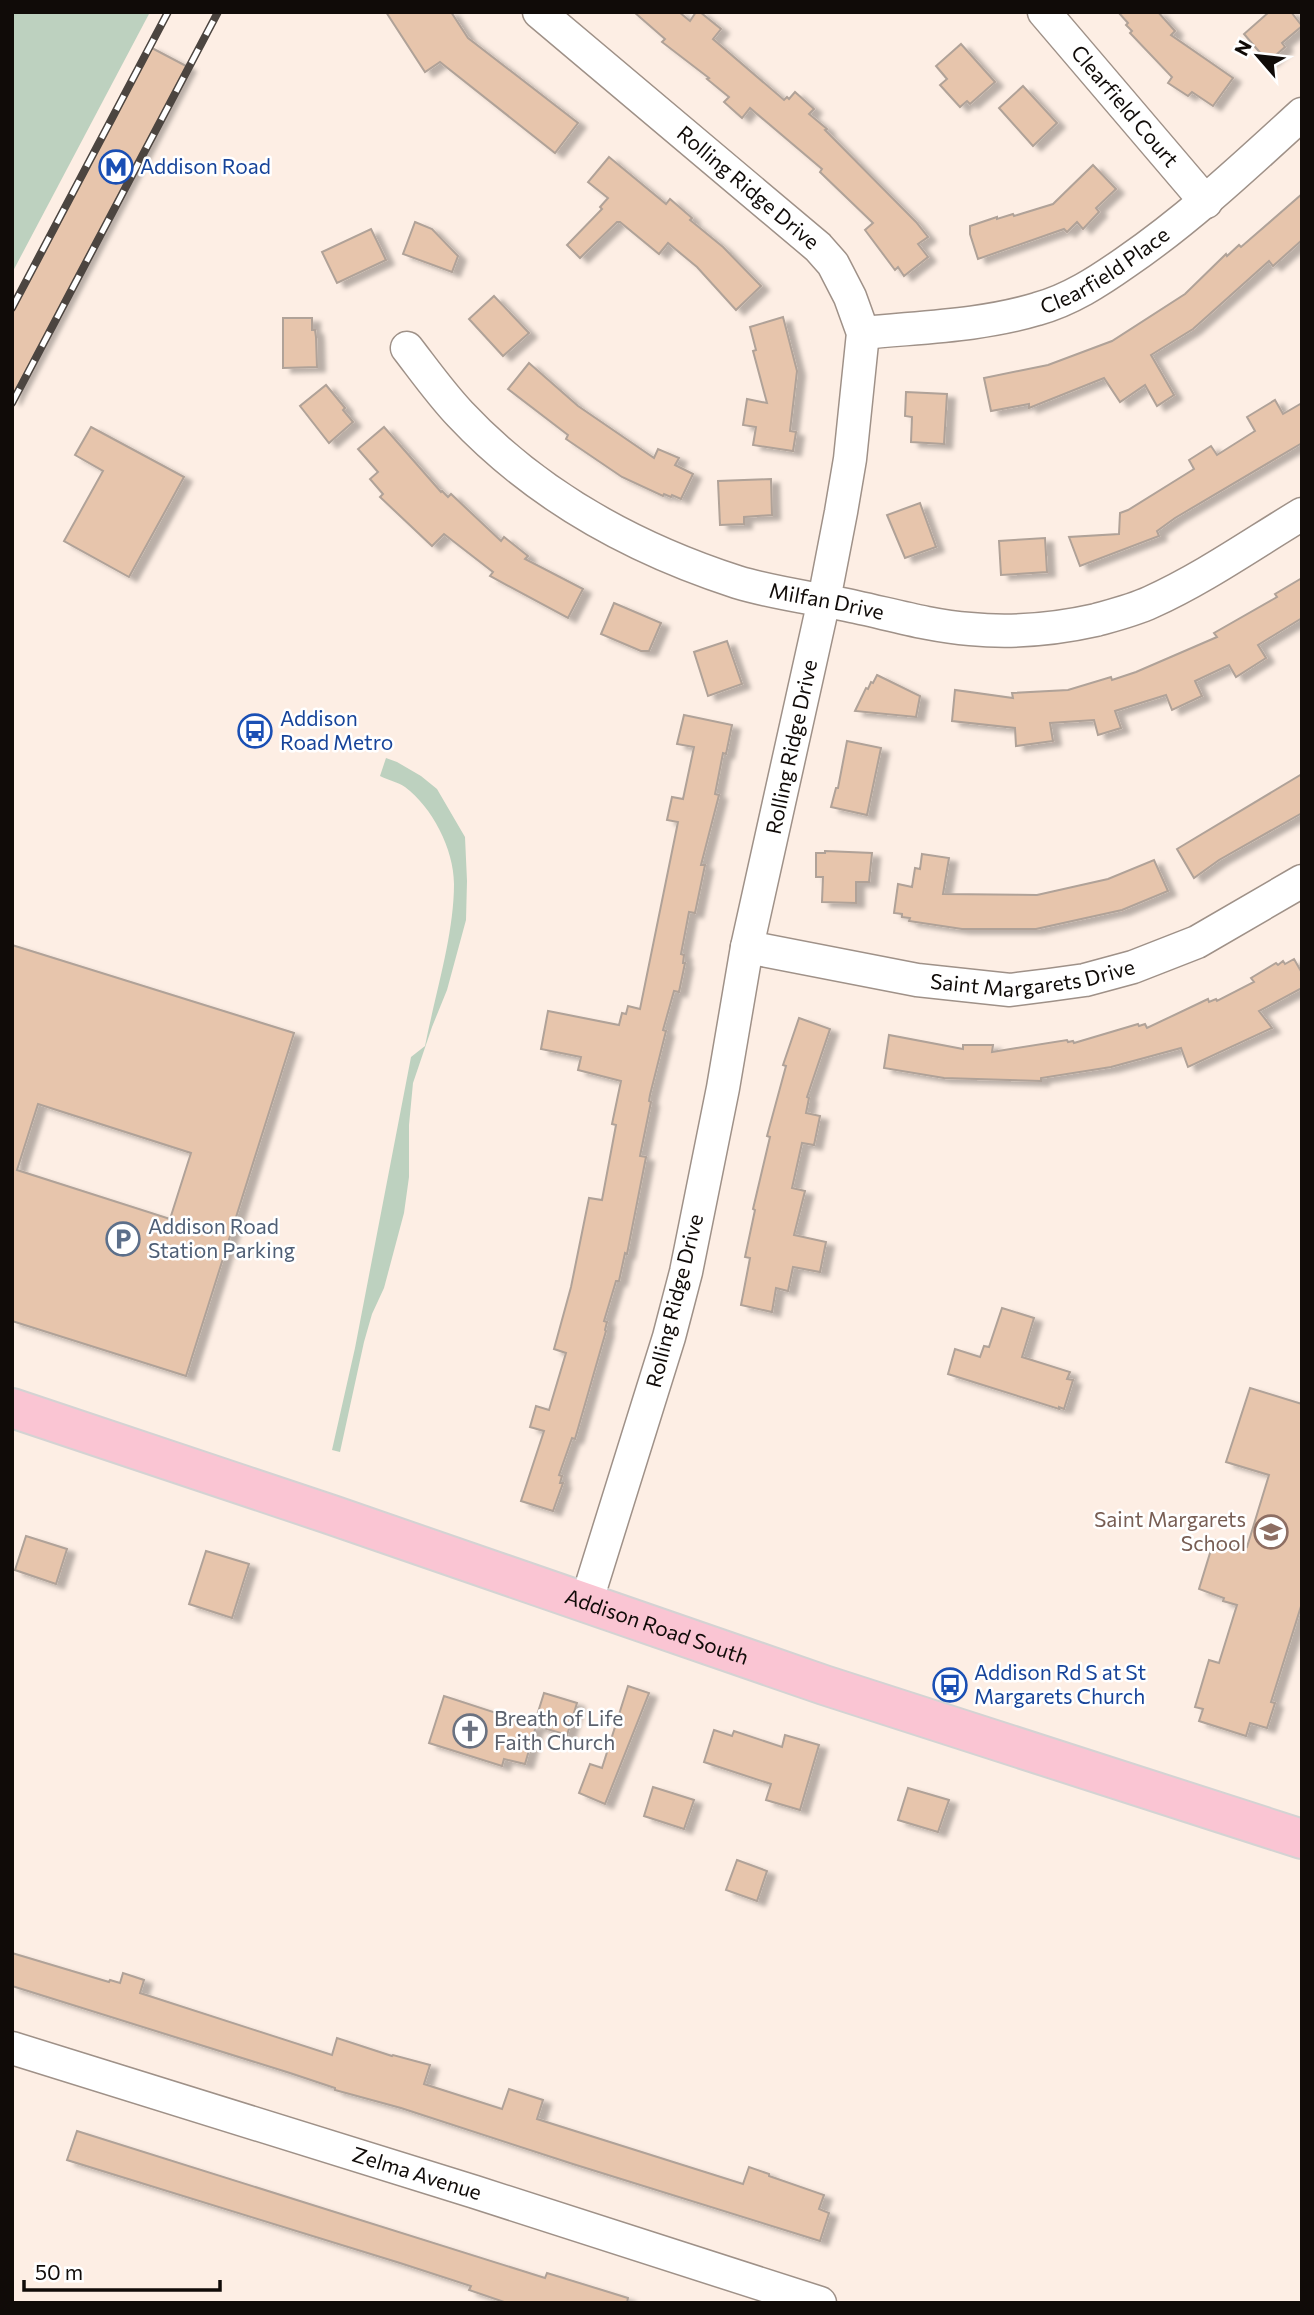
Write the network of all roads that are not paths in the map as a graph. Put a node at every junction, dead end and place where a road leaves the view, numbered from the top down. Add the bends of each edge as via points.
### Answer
1 (540, 12) edge
2 (1044, 12) edge
3 (1302, 114) edge
4 (1206, 201) junction
5 (863, 334) junction
6 (407, 348) dead end
7 (1302, 514) edge
8 (824, 600) junction
9 (1302, 881) edge
10 (747, 947) junction
11 (12, 1408) edge
12 (586, 1604) junction
13 (1302, 1839) edge
14 (12, 2048) edge
15 (820, 2303) edge

1 - 5 street, Rolling Ridge Drive via 818,247 833,264
2 - 4 street, Clearfield Court
3 - 4 street, Clearfield Place
4 - 5 street, Clearfield Place via 1128,261 1065,299 1004,317
5 - 8 street, Rolling Ridge Drive via 850,458
6 - 8 street, Milfan Drive via 459,413 506,459 589,518 654,550 738,582
7 - 8 street, Milfan Drive via 1149,604 1073,624 970,629
8 - 10 street, Rolling Ridge Drive
9 - 10 street, Saint Margarets Drive via 1197,942 1133,967 1010,990 917,980
10 - 12 street, Rolling Ridge Drive via 686,1272
11 - 12 main road, Addison Road South
12 - 13 main road, Addison Road South
14 - 15 street, Zelma Avenue

